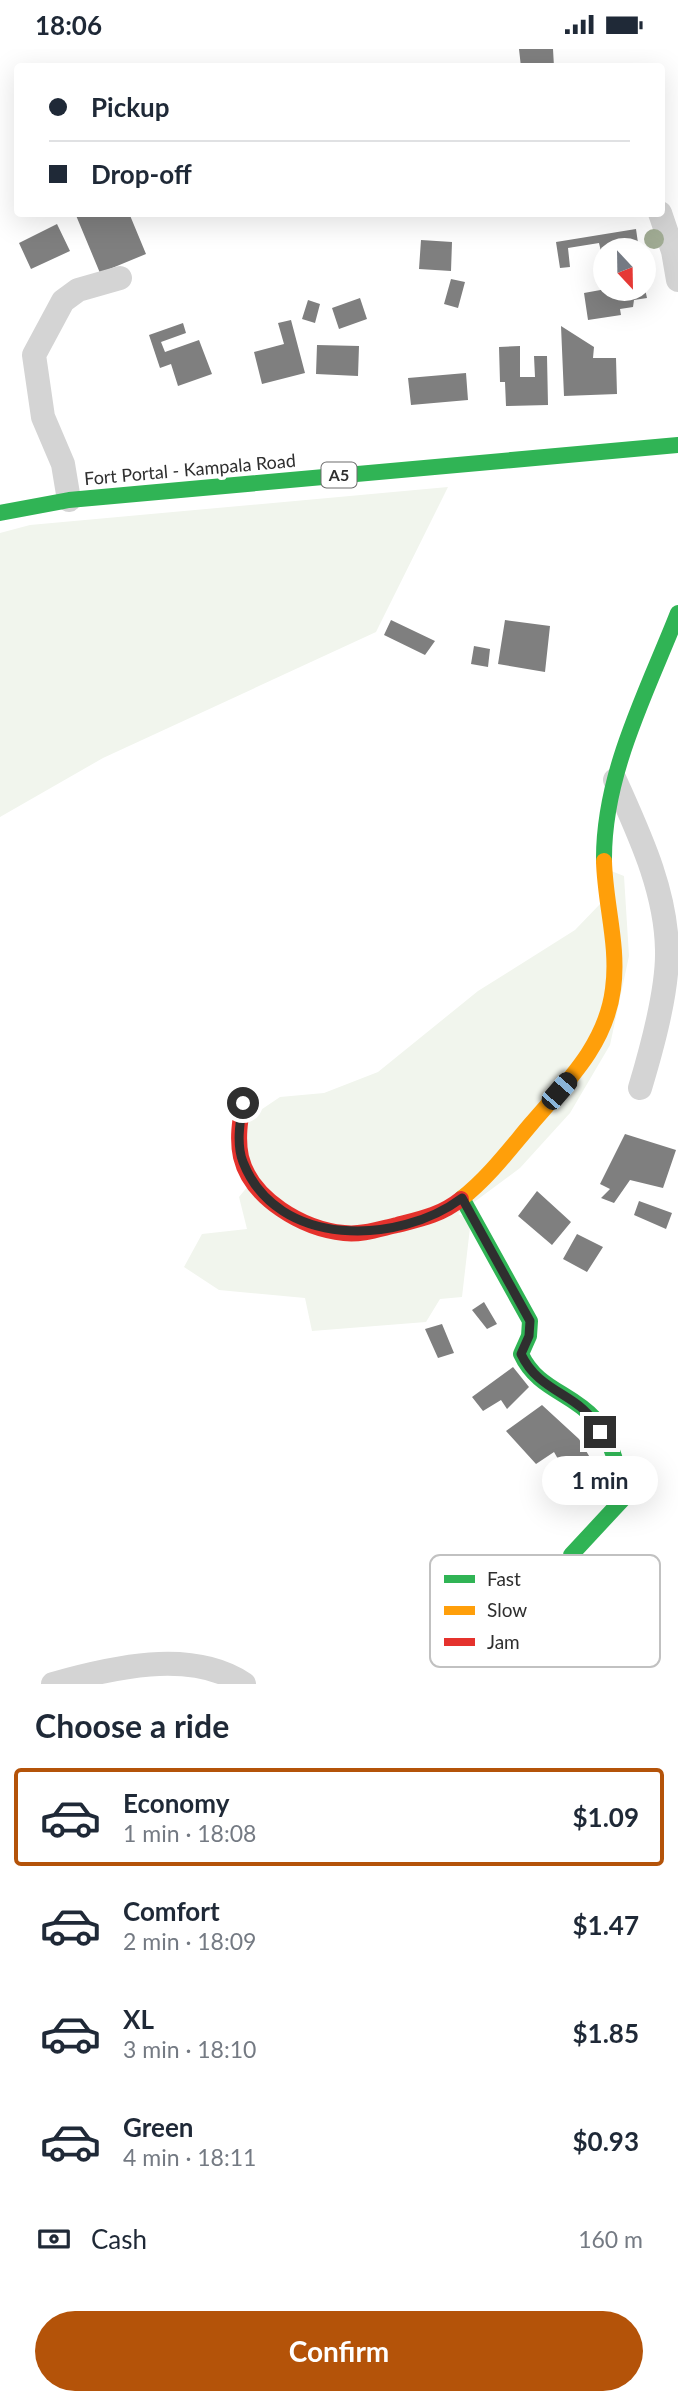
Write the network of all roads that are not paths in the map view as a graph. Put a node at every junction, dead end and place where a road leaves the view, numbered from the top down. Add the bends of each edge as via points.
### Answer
1 (661, 217) edge
2 (120, 278) dead end
3 (678, 279) edge
4 (678, 445) edge
5 (69, 500) junction
6 (0, 513) edge
7 (678, 613) edge
8 (615, 780) junction
9 (640, 1088) dead end
10 (243, 1103) dead end
11 (462, 1198) junction
12 (571, 1555) dead end
13 (53, 1684) edge
14 (244, 1684) edge

1 - 3 street
2 - 5 street via 78,291 63,301 34,355 43,417 63,464
4 - 5 main road, Fort Portal - Kampala Road / A5
5 - 6 main road, Fort Portal - Kampala Road / A5
7 - 8 main road
8 - 9 street via 661,898 667,951 654,1041
8 - 11 main road via 604,845 616,964 605,1022 571,1077
10 - 11 main road via 242,1161 259,1190 283,1210 315,1225 361,1233 443,1212
11 - 12 main road via 530,1321 521,1354 529,1372 594,1418 621,1472 623,1499
13 - 14 street via 175,1664 204,1668

